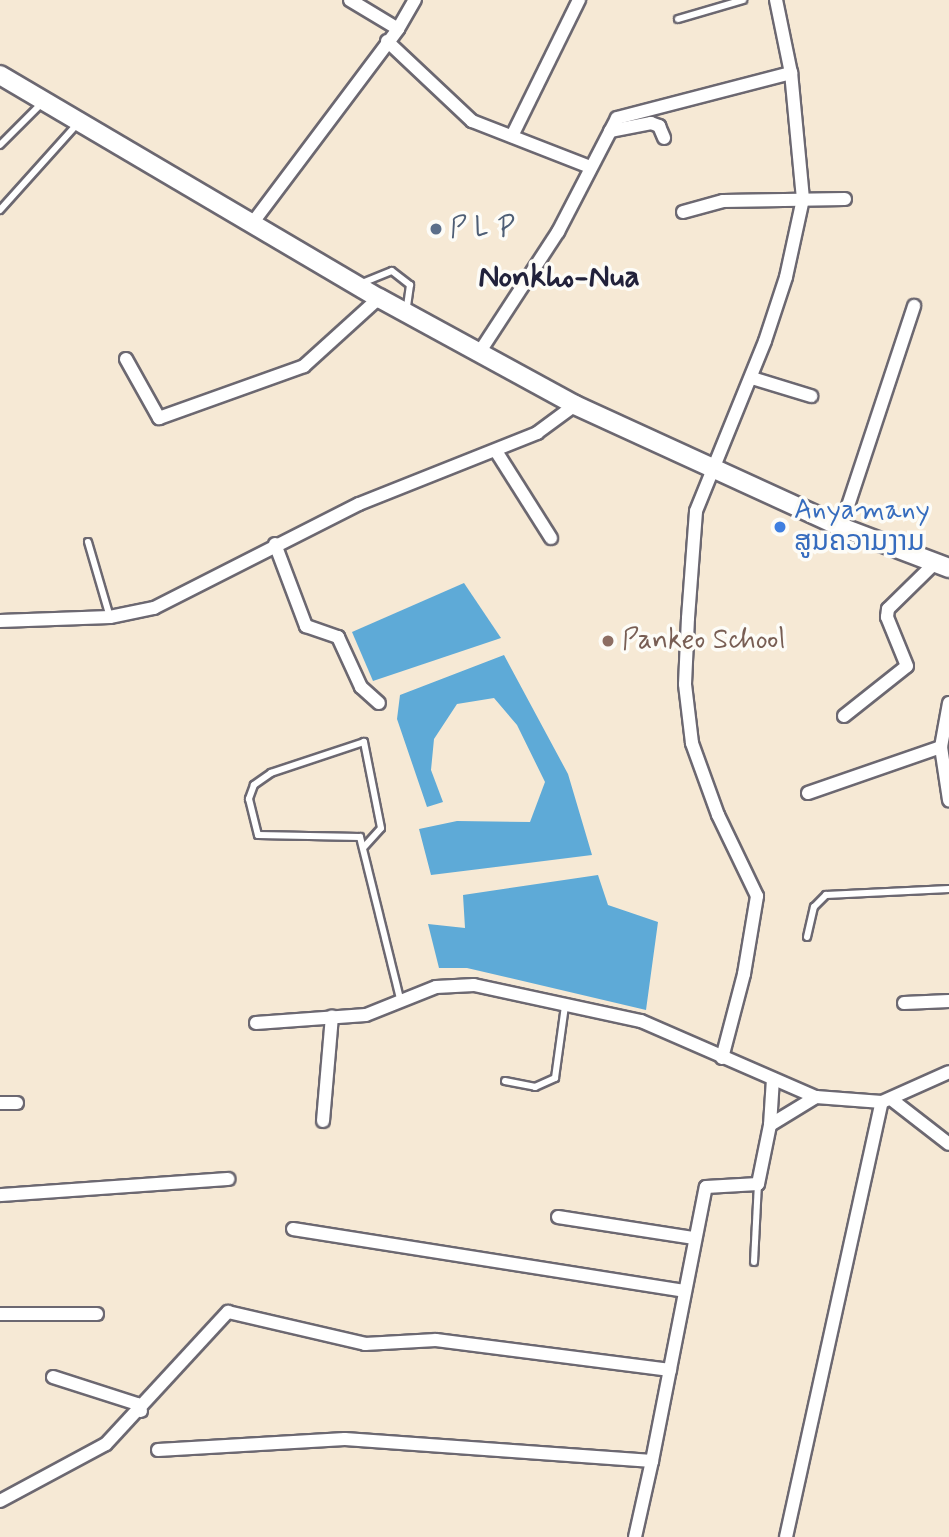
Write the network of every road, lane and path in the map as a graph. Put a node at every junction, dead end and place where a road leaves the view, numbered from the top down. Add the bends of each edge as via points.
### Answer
1 (350, 0) edge
2 (415, 0) edge
3 (579, 0) edge
4 (743, 0) edge
5 (776, 0) edge
6 (678, 19) dead end
7 (398, 29) junction
8 (387, 41) junction
9 (791, 73) junction
10 (0, 75) edge
11 (45, 100) junction
12 (80, 121) junction
13 (610, 131) junction
14 (512, 136) junction
15 (664, 138) dead end
16 (0, 145) edge
17 (590, 167) junction
18 (803, 199) junction
19 (845, 199) dead end
20 (0, 210) edge
21 (683, 212) dead end
22 (254, 220) junction
23 (358, 286) junction
24 (379, 298) junction
25 (914, 306) dead end
26 (405, 313) junction
27 (479, 353) junction
28 (126, 359) dead end
29 (752, 378) junction
30 (811, 396) dead end
31 (575, 405) junction
32 (496, 451) junction
33 (710, 468) junction
34 (841, 527) junction
35 (551, 538) dead end
36 (88, 542) dead end
37 (275, 544) junction
38 (942, 566) edge
39 (110, 617) junction
40 (0, 621) edge
41 (379, 703) dead end
42 (949, 703) edge
43 (844, 716) dead end
44 (941, 747) junction
45 (808, 793) dead end
46 (949, 800) edge
47 (363, 847) junction
48 (949, 889) edge
49 (807, 937) dead end
50 (400, 999) junction
51 (949, 1001) edge
52 (904, 1003) dead end
53 (566, 1004) junction
54 (332, 1016) junction
55 (257, 1023) dead end
56 (722, 1058) junction
57 (949, 1072) edge
58 (773, 1079) junction
59 (505, 1081) dead end
60 (816, 1097) junction
61 (887, 1101) junction
62 (17, 1103) dead end
63 (0, 1104) edge
64 (323, 1121) dead end
65 (770, 1125) junction
66 (949, 1144) edge
67 (229, 1179) dead end
68 (758, 1184) junction
69 (0, 1195) edge
70 (558, 1217) dead end
71 (293, 1229) dead end
72 (694, 1238) junction
73 (754, 1262) dead end
74 (684, 1291) junction
75 (0, 1314) edge
76 (97, 1314) dead end
77 (670, 1370) junction
78 (53, 1377) dead end
79 (141, 1411) junction
80 (158, 1450) dead end
81 (652, 1461) junction
82 (0, 1501) edge
83 (635, 1537) edge
84 (786, 1537) edge

1 - 7 street
2 - 7 street
3 - 14 street
4 - 6 lane
5 - 9 street
7 - 8 street
8 - 14 street via 472,121
8 - 22 street
9 - 13 street via 623,116
9 - 18 street
10 - 11 main road
11 - 12 main road
11 - 16 lane
12 - 20 lane
12 - 22 main road
13 - 15 street via 651,123
13 - 17 street
14 - 17 street
17 - 27 street via 558,232
18 - 19 street
18 - 21 street via 723,201
18 - 29 street via 786,277
22 - 23 main road
23 - 24 main road
23 - 26 lane via 392,271 410,285
24 - 26 main road
24 - 28 street via 304,366 159,418
25 - 34 street
26 - 27 main road
27 - 31 main road
29 - 30 street
29 - 33 street
31 - 32 street via 537,433
31 - 33 main road
32 - 35 street
32 - 37 street via 359,504
33 - 34 main road
33 - 56 street via 696,511 685,684 692,743 718,815 757,896 744,974
34 - 38 main road
36 - 39 lane
37 - 39 street via 154,608
37 - 41 street via 306,626 338,637 361,687
38 - 43 street via 888,609 907,666
39 - 40 street
42 - 44 street
44 - 45 street
44 - 46 street
47 - 47 lane via 381,828 365,742 271,773 254,785 249,799 258,835 347,834 360,838
47 - 50 lane
48 - 49 lane via 826,895 814,907
50 - 53 street via 436,987 474,985
50 - 54 street via 366,1015
51 - 52 street
53 - 56 street via 641,1021
53 - 59 lane via 555,1078 535,1087
54 - 55 street
54 - 64 street
56 - 58 street
57 - 61 street
58 - 60 street
58 - 65 street
60 - 61 street
60 - 65 street
61 - 66 street
61 - 84 street
62 - 63 street
65 - 68 street
67 - 69 street
68 - 72 street via 706,1187
68 - 73 lane
70 - 72 street
71 - 74 street
72 - 74 street
74 - 77 street
75 - 76 street
77 - 79 street via 436,1340 365,1344 228,1312
77 - 81 street
78 - 79 street via 137,1404
79 - 82 street via 106,1444
80 - 81 street via 345,1438
81 - 83 street

